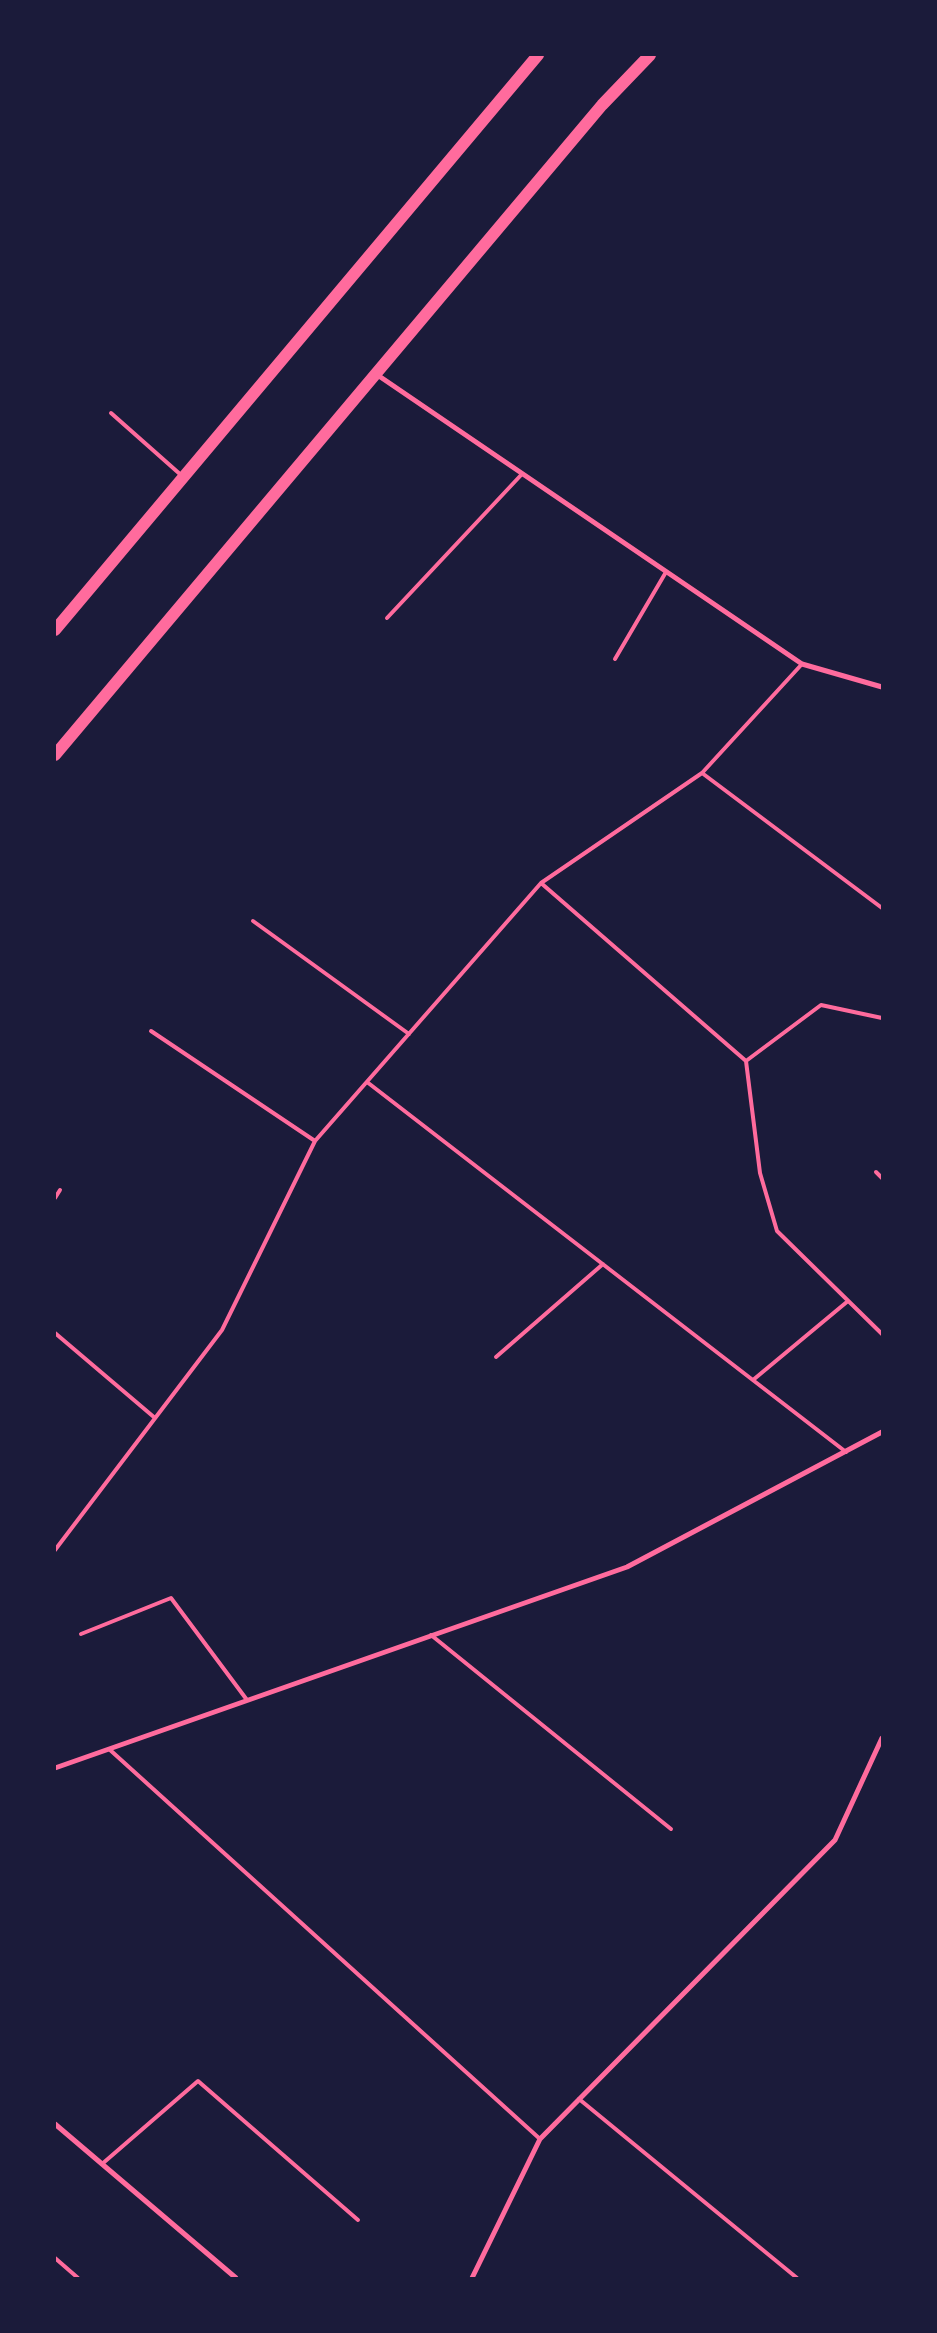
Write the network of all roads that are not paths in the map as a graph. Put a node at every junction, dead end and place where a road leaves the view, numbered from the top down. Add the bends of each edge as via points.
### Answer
1 (538, 55) edge
2 (650, 55) edge
3 (376, 374) junction
4 (111, 413) dead end
5 (522, 474) junction
6 (183, 477) junction
7 (666, 572) junction
8 (387, 618) dead end
9 (55, 630) edge
10 (615, 659) dead end
11 (802, 664) junction
12 (882, 687) edge
13 (55, 755) edge
14 (702, 773) junction
15 (541, 883) junction
16 (882, 908) edge
17 (253, 921) dead end
18 (882, 1018) edge
19 (151, 1031) dead end
20 (408, 1034) junction
21 (746, 1061) junction
22 (367, 1082) junction
23 (315, 1141) junction
24 (876, 1172) dead end
25 (882, 1178) edge
26 (60, 1190) dead end
27 (55, 1198) edge
28 (603, 1264) junction
29 (848, 1300) junction
30 (55, 1333) edge
31 (882, 1334) edge
32 (496, 1357) dead end
33 (753, 1380) junction
34 (155, 1418) junction
35 (881, 1435) edge
36 (846, 1452) junction
37 (55, 1550) edge
38 (81, 1634) dead end
39 (431, 1636) junction
40 (247, 1700) junction
41 (882, 1738) edge
42 (109, 1749) junction
43 (55, 1768) edge
44 (671, 1829) dead end
45 (579, 2099) junction
46 (55, 2124) edge
47 (540, 2139) junction
48 (102, 2164) junction
49 (358, 2220) dead end
50 (55, 2258) edge
51 (78, 2278) edge
52 (236, 2278) edge
53 (472, 2278) edge
54 (797, 2278) edge

1 - 6 main road
2 - 3 main road via 595,112
3 - 5 street
3 - 13 main road
4 - 6 lane
5 - 7 street
5 - 8 lane
6 - 9 main road
7 - 10 lane
7 - 11 street
11 - 12 street
11 - 14 lane
14 - 15 lane
14 - 16 lane
15 - 20 lane
15 - 21 lane
17 - 20 lane
18 - 21 lane via 822,1005
19 - 23 lane
20 - 22 lane
21 - 29 lane via 760,1173 777,1231
22 - 23 lane
22 - 28 lane
23 - 34 lane via 222,1330
24 - 25 lane
26 - 27 lane
28 - 32 lane
28 - 33 lane
29 - 31 lane
29 - 33 lane
30 - 34 lane
33 - 36 lane
34 - 37 lane
35 - 36 street
36 - 39 street via 627,1567
38 - 40 lane via 171,1598
39 - 40 street
39 - 44 lane
40 - 42 street
41 - 45 street via 835,1840
42 - 43 street
42 - 47 lane
45 - 47 street
45 - 54 lane
46 - 48 street
47 - 53 street
48 - 49 lane via 198,2081
48 - 52 street
50 - 51 lane

